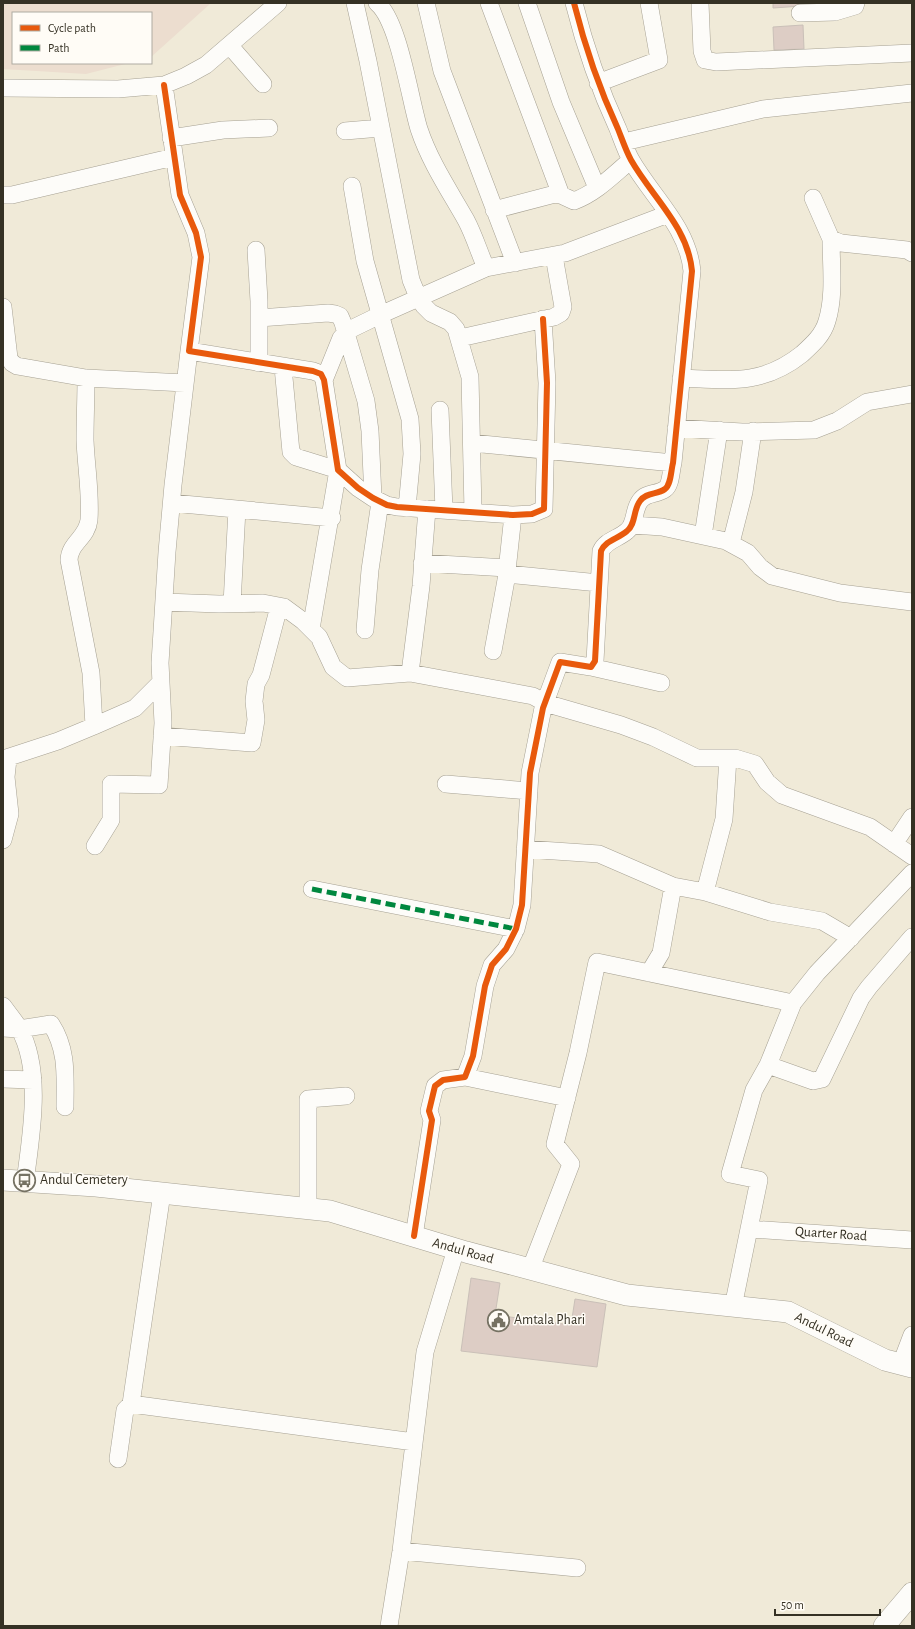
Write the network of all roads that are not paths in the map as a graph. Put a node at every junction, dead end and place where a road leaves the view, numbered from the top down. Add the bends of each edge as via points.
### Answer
1 (278, 3) edge
2 (354, 3) edge
3 (377, 3) edge
4 (426, 3) edge
5 (489, 3) edge
6 (527, 3) edge
7 (574, 3) edge
8 (649, 3) edge
9 (700, 3) edge
10 (856, 3) edge
11 (800, 13) dead end
12 (230, 46) junction
13 (912, 53) edge
14 (598, 83) junction
15 (263, 84) dead end
16 (164, 85) junction
17 (3, 88) edge
18 (912, 94) edge
19 (269, 128) dead end
20 (381, 128) junction
21 (345, 131) dead end
22 (171, 138) junction
23 (624, 142) junction
24 (174, 157) junction
25 (631, 160) junction
26 (352, 186) dead end
27 (597, 188) junction
28 (3, 195) edge
29 (562, 195) junction
30 (813, 198) dead end
31 (494, 210) junction
32 (668, 214) junction
33 (831, 239) junction
34 (256, 250) dead end
35 (912, 253) edge
36 (554, 256) junction
37 (515, 262) junction
38 (486, 268) junction
39 (418, 297) junction
40 (3, 307) edge
41 (380, 315) junction
42 (259, 318) junction
43 (543, 319) junction
44 (347, 332) junction
45 (460, 338) junction
46 (190, 351) junction
47 (259, 363) junction
48 (283, 367) junction
49 (86, 378) junction
50 (681, 378) junction
51 (324, 380) junction
52 (185, 383) junction
53 (912, 394) edge
54 (440, 410) dead end
55 (676, 428) junction
56 (719, 430) junction
57 (753, 432) junction
58 (472, 443) junction
59 (546, 450) junction
60 (673, 463) junction
61 (338, 470) junction
62 (376, 500) junction
63 (172, 503) junction
64 (407, 508) junction
65 (237, 509) junction
66 (427, 509) junction
67 (444, 510) junction
68 (473, 512) junction
69 (513, 515) junction
70 (332, 518) junction
71 (632, 524) junction
72 (703, 536) junction
73 (731, 543) junction
74 (422, 563) junction
75 (507, 571) junction
76 (599, 583) junction
77 (164, 602) junction
78 (912, 602) edge
79 (232, 604) junction
80 (284, 608) junction
81 (311, 629) junction
82 (365, 630) dead end
83 (493, 651) dead end
84 (591, 667) junction
85 (410, 673) junction
86 (161, 682) junction
87 (661, 683) dead end
88 (544, 703) junction
89 (94, 726) junction
90 (162, 736) junction
91 (728, 758) junction
92 (6, 759) edge
93 (446, 784) dead end
94 (529, 791) junction
95 (912, 818) edge
96 (3, 840) edge
97 (894, 844) junction
98 (95, 846) dead end
99 (525, 849) junction
100 (912, 856) edge
101 (912, 873) edge
102 (673, 886) junction
103 (312, 890) dead end
104 (705, 892) junction
105 (516, 929) junction
106 (912, 937) edge
107 (851, 938) junction
108 (649, 973) junction
109 (793, 1004) junction
110 (3, 1006) edge
111 (11, 1028) edge
112 (768, 1065) junction
113 (465, 1077) junction
114 (3, 1079) edge
115 (33, 1080) junction
116 (346, 1096) dead end
117 (566, 1098) junction
118 (65, 1107) dead end
119 (3, 1180) edge
120 (25, 1182) junction
121 (162, 1193) junction
122 (308, 1209) junction
123 (750, 1229) junction
124 (414, 1236) junction
125 (912, 1240) edge
126 (456, 1249) junction
127 (530, 1270) junction
128 (733, 1307) junction
129 (912, 1335) edge
130 (907, 1366) edge
131 (131, 1404) junction
132 (414, 1442) junction
133 (118, 1459) dead end
134 (401, 1551) junction
135 (577, 1568) dead end
136 (912, 1593) edge
137 (389, 1626) edge
138 (884, 1626) edge

1 - 12 street
2 - 20 street
3 - 38 street via 393,30 419,128 430,158 466,222
4 - 31 street via 442,71
5 - 29 street
6 - 27 street via 561,102
7 - 14 street
8 - 14 street via 659,60
9 - 13 street via 702,51 705,60 716,62
10 - 11 street via 855,6 835,12
12 - 15 street
12 - 16 street via 206,65
14 - 23 street
16 - 17 street via 118,89
16 - 22 street
18 - 23 street via 763,109
19 - 22 street via 223,130
20 - 21 street
20 - 39 street via 406,261
22 - 24 street
23 - 25 street
24 - 28 street
24 - 46 street via 180,195 196,233 201,257
25 - 27 street
25 - 32 street
26 - 41 street via 365,261
27 - 29 street via 574,201
29 - 31 street via 549,195
30 - 33 street
31 - 37 street
32 - 36 street
32 - 50 street via 685,242 692,271
33 - 35 street via 841,243 907,250
33 - 50 street via 831,300 828,320 814,344 789,364 764,376 741,380
34 - 42 street
36 - 37 street
36 - 43 street via 563,307 561,313
37 - 38 street
38 - 39 street
39 - 41 street
39 - 45 street via 431,313 450,322
40 - 49 street via 9,358 12,363
41 - 44 street
41 - 64 street via 410,419 412,454
42 - 44 street via 335,314 340,316
42 - 47 street
43 - 45 street
43 - 59 street via 547,383
44 - 51 street via 341,338
44 - 62 street via 366,401
45 - 58 street via 470,377
46 - 47 street
46 - 52 street
47 - 48 street
48 - 51 street via 313,371 320,374
48 - 61 street via 292,452 296,457
49 - 52 street
49 - 89 street via 85,440 89,520 84,535 69,551 69,560 90,673
50 - 55 street
51 - 61 street
52 - 63 street
53 - 57 street via 867,402 837,421 814,430
54 - 67 street
55 - 56 street
55 - 60 street
56 - 57 street
56 - 72 street
57 - 73 street via 744,492
58 - 59 street
58 - 68 street
59 - 60 street
59 - 69 street via 544,509 532,514
60 - 71 street via 665,490 648,494 641,499 635,508
61 - 62 street
61 - 70 street
62 - 64 street via 387,505
62 - 82 street
63 - 65 street
63 - 77 street
64 - 66 street
65 - 70 street
65 - 79 street
66 - 67 street
66 - 74 street
67 - 68 street
68 - 69 street
69 - 75 street
70 - 81 street
71 - 72 street
71 - 76 street via 628,531 604,544 601,551
72 - 73 street
73 - 78 street via 748,553 772,576 840,593
74 - 75 street
74 - 85 street
75 - 76 street
75 - 83 street
76 - 84 street via 595,661
77 - 79 street
77 - 86 street
79 - 80 street via 263,603
80 - 81 street
80 - 90 street via 277,614 261,675 256,684 256,720 252,743
81 - 85 street via 319,637 333,667 347,678
84 - 87 street
84 - 88 street via 560,662
85 - 88 street via 532,696
86 - 89 street via 135,708
86 - 90 street
88 - 91 street via 627,727 697,758
88 - 94 street via 530,773
89 - 92 street
90 - 98 street via 159,785 111,784 111,820
91 - 97 street via 754,764 767,782 782,795 870,827
91 - 104 street via 724,819
92 - 96 street via 10,814
93 - 94 street
94 - 99 street
95 - 97 street
97 - 100 street
99 - 102 street via 599,854
99 - 105 street via 522,905
101 - 107 street
102 - 104 street
102 - 108 street via 661,953
103 - 105 street
104 - 107 street via 770,912 822,921
105 - 113 street via 506,949 492,965 485,986 473,1056
106 - 112 street via 861,998 822,1078 813,1082
107 - 109 street via 817,973
108 - 109 street
108 - 117 street via 597,962
109 - 112 street
110 - 111 street
111 - 115 street via 28,1051
111 - 118 street via 51,1024 59,1037 65,1069
112 - 123 street via 754,1090 730,1174 759,1180
113 - 117 street
113 - 124 street via 443,1080 435,1086 429,1111 432,1120
114 - 115 street
115 - 120 street via 31,1136
116 - 122 street via 308,1099
117 - 127 street via 555,1144 571,1164
119 - 120 main road, Andul Road
120 - 121 main road, Andul Road
121 - 122 main road, Andul Road
121 - 131 street
122 - 124 main road, Andul Road via 330,1211
123 - 125 street, Quarter Road
123 - 128 street
124 - 126 main road, Andul Road
126 - 127 main road, Andul Road
126 - 132 street via 425,1352
127 - 128 main road, Andul Road via 627,1295
128 - 130 main road, Andul Road via 788,1312 885,1360
129 - 130 street
131 - 132 street
131 - 133 street via 126,1410
132 - 134 street
134 - 135 street
134 - 137 street
136 - 138 main road

